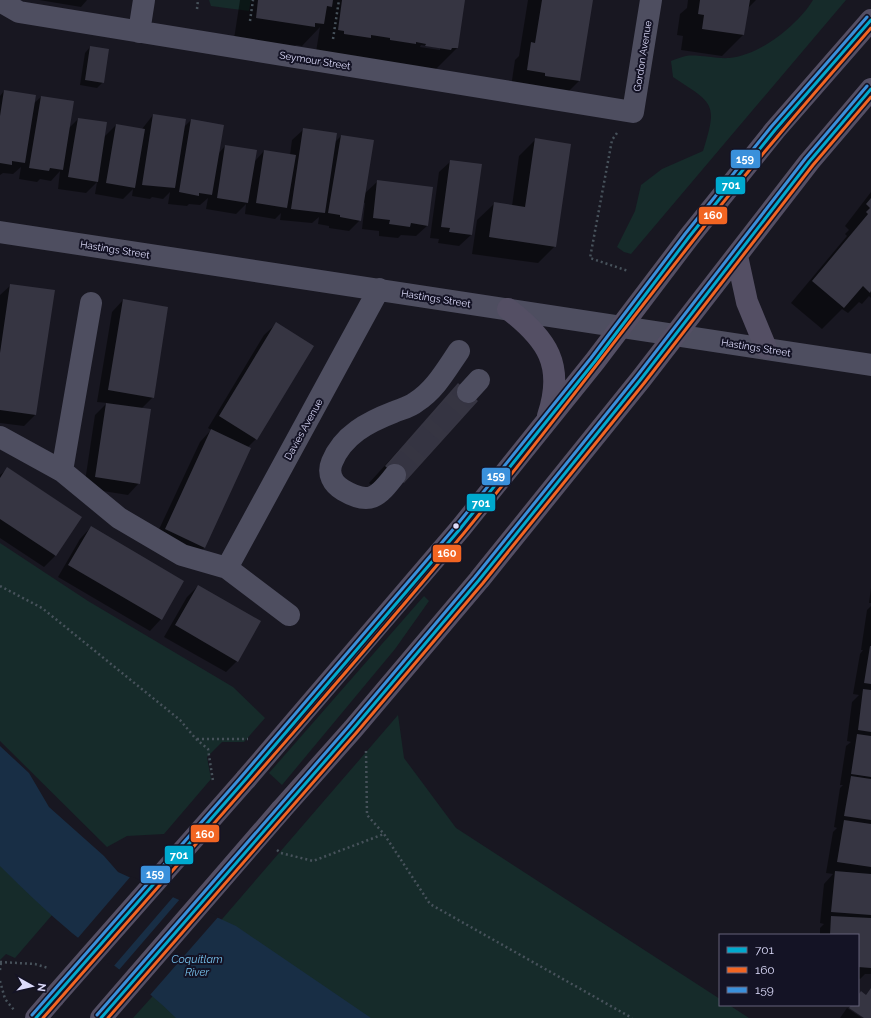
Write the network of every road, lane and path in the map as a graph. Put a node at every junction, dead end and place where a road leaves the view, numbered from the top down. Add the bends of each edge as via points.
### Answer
1 (144, 0) edge
2 (198, 0) edge
3 (253, 0) edge
4 (339, 0) edge
5 (651, 0) edge
6 (1, 3) edge
7 (197, 9) dead end
8 (871, 20) edge
9 (250, 21) dead end
10 (139, 32) junction
11 (333, 42) dead end
12 (871, 89) edge
13 (633, 112) junction
14 (0, 232) edge
15 (737, 256) junction
16 (628, 271) dead end
17 (380, 290) junction
18 (91, 303) dead end
19 (508, 309) junction
20 (620, 326) junction
21 (674, 334) junction
22 (766, 348) junction
23 (459, 351) dead end
24 (871, 364) edge
25 (544, 424) junction
26 (0, 437) edge
27 (62, 471) junction
28 (395, 475) tunnel mouth
29 (227, 568) junction
30 (0, 586) edge
31 (289, 615) dead end
32 (196, 739) junction
33 (251, 739) dead end
34 (366, 748) dead end
35 (215, 788) dead end
36 (384, 834) junction
37 (275, 849) dead end
38 (1, 962) dead end
39 (0, 970) edge
40 (0, 980) edge
41 (15, 1010) dead end
42 (36, 1018) edge
43 (101, 1018) edge
44 (632, 1018) edge

1 - 10 street
2 - 7 path
3 - 9 path
4 - 11 path
5 - 13 street, Gordon Avenue
6 - 10 street, Seymour Street via 19,12
8 - 20 main road via 775,130
10 - 13 street, Seymour Street
12 - 15 main road via 809,162
13 - 16 path via 612,140 590,258
14 - 17 street, Hastings Street
15 - 21 main road
15 - 22 main road via 747,302
17 - 19 street, Hastings Street
17 - 29 street, Davies Avenue
18 - 27 street
19 - 20 street, Hastings Street
19 - 25 main road via 536,332 550,357 554,388
20 - 21 street, Hastings Street
20 - 25 main road
21 - 22 street, Hastings Street
21 - 43 main road, bridge via 479,580
22 - 24 street, Hastings Street
23 - 28 street via 436,386 416,403 358,429 343,444 330,467 331,478 337,487 355,497 366,499 383,491
25 - 42 main road, bridge via 460,529
26 - 27 street
27 - 29 street via 119,518 182,555
29 - 31 street
30 - 32 path via 42,608 180,720
32 - 33 path
32 - 35 path via 208,749
34 - 36 path via 367,815
36 - 37 path via 313,861 281,853
36 - 44 path via 430,904
38 - 39 path
40 - 41 path via 5,999

